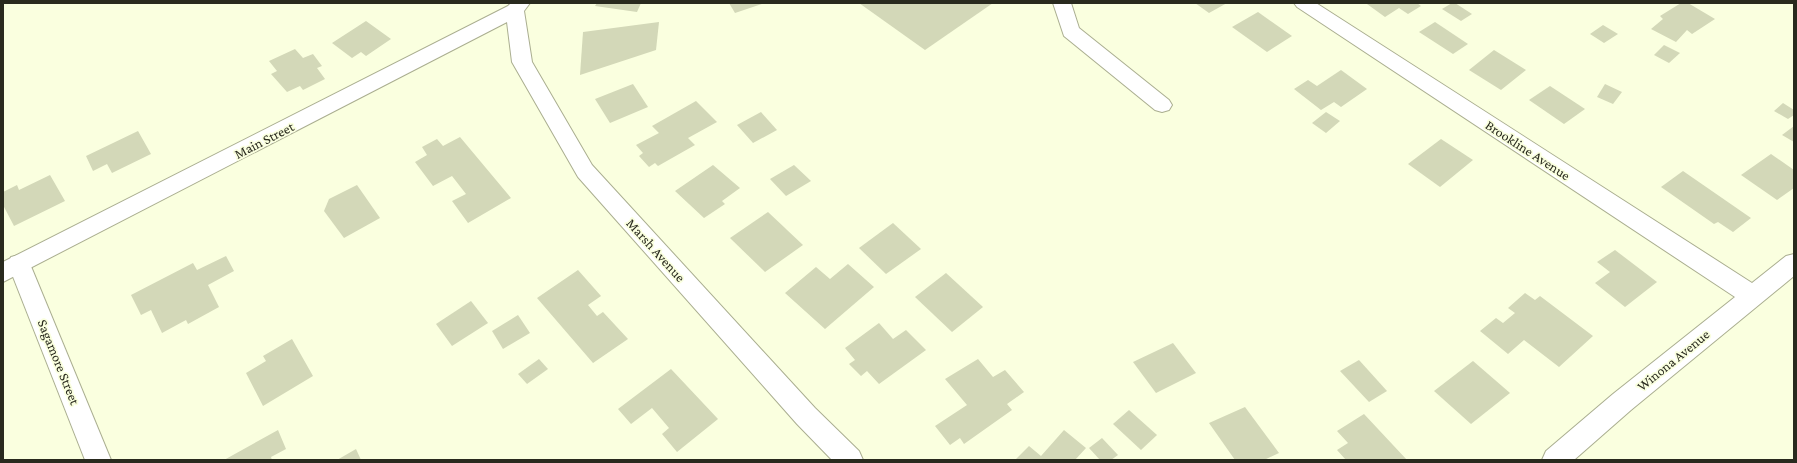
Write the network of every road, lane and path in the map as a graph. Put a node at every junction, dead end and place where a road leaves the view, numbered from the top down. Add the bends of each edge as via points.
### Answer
1 (1062, 3) edge
2 (1303, 3) edge
3 (518, 6) edge
4 (1162, 105) dead end
5 (1794, 263) edge
6 (11, 268) edge
7 (1753, 296) junction
8 (98, 460) edge
9 (850, 460) edge
10 (1555, 460) edge

1 - 4 main road via 1071,31
2 - 7 main road, Brookline Avenue
3 - 6 main road, Main Street
3 - 9 main road, Marsh Avenue via 522,62 584,171 806,416
5 - 7 main road, Winona Avenue
6 - 8 main road, Sagamore Street
7 - 10 main road, Winona Avenue

